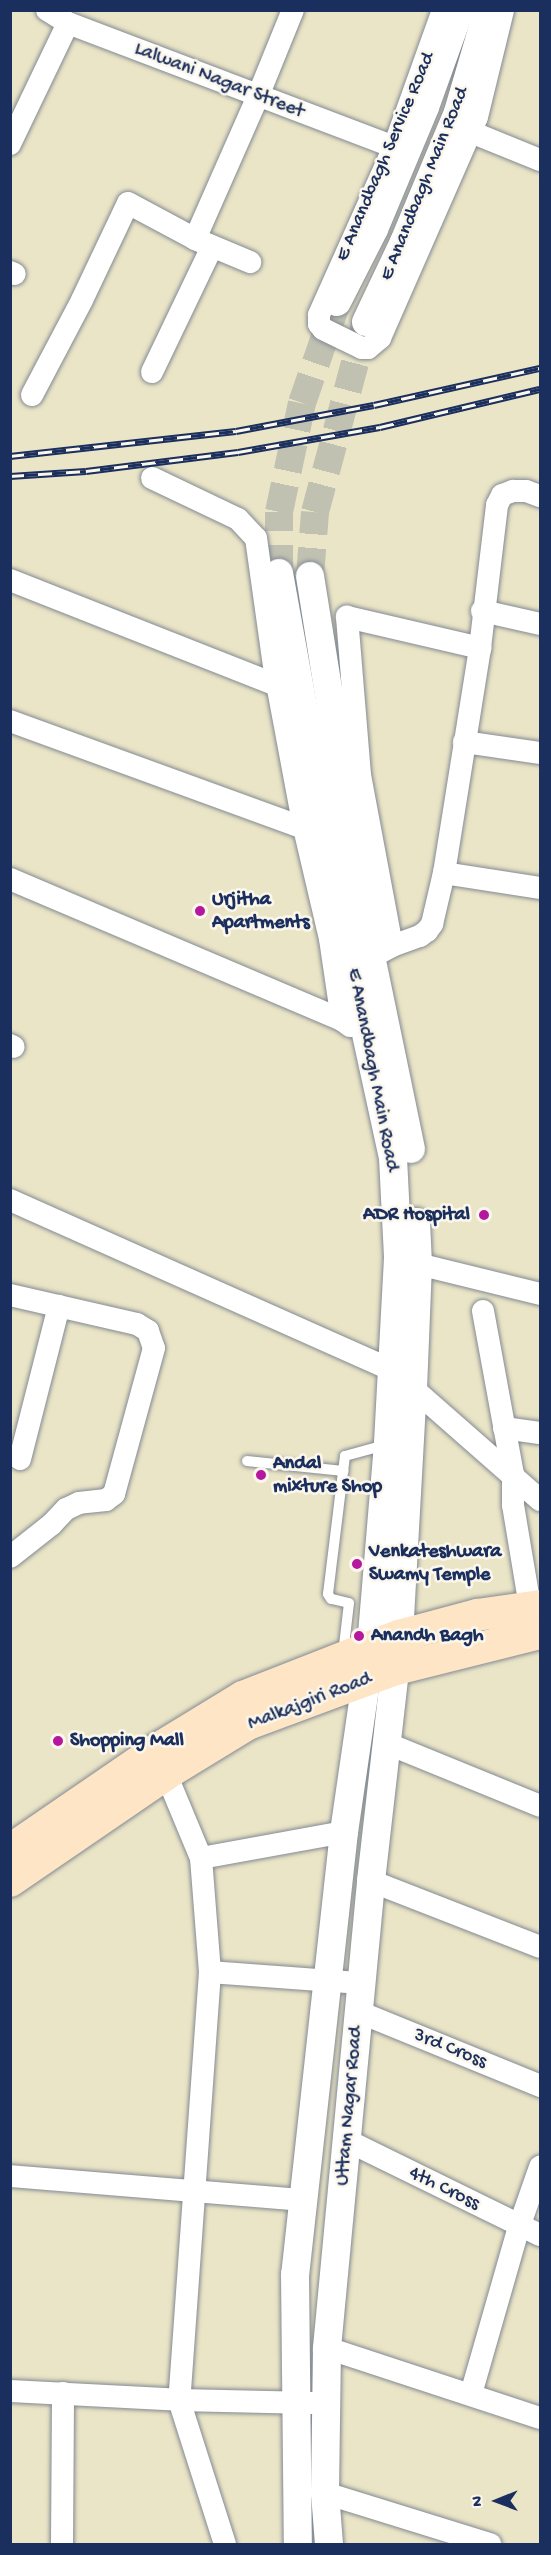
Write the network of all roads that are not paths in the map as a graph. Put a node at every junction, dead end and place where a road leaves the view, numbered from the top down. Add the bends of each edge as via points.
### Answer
1 (47, 10) edge
2 (293, 10) edge
3 (444, 10) edge
4 (460, 10) edge
5 (488, 10) edge
6 (504, 10) edge
7 (68, 23) junction
8 (258, 96) junction
9 (471, 132) junction
10 (10, 144) edge
11 (394, 147) junction
12 (540, 160) edge
13 (203, 243) junction
14 (250, 262) dead end
15 (331, 302) junction
16 (366, 322) tunnel mouth
17 (152, 372) dead end
18 (32, 395) dead end
19 (152, 478) dead end
20 (540, 496) edge
21 (279, 573) tunnel mouth
22 (310, 576) tunnel mouth
23 (10, 580) edge
24 (482, 611) junction
25 (540, 624) edge
26 (480, 648) junction
27 (277, 685) junction
28 (10, 721) edge
29 (464, 742) junction
30 (540, 753) edge
31 (304, 828) junction
32 (444, 873) junction
33 (10, 879) edge
34 (540, 888) edge
35 (382, 951) junction
36 (342, 1020) junction
37 (367, 1039) junction
38 (10, 1200) edge
39 (418, 1264) junction
40 (540, 1294) edge
41 (10, 1295) edge
42 (59, 1306) junction
43 (483, 1311) dead end
44 (392, 1370) junction
45 (413, 1389) junction
46 (504, 1428) junction
47 (540, 1433) edge
48 (388, 1444) junction
49 (20, 1459) dead end
50 (247, 1461) dead end
51 (343, 1471) junction
52 (513, 1474) junction
53 (540, 1500) edge
54 (10, 1557) edge
55 (537, 1625) edge
56 (385, 1642) junction
57 (342, 1658) junction
58 (396, 1669) junction
59 (367, 1681) junction
60 (386, 1743) junction
61 (166, 1774) junction
62 (540, 1806) edge
63 (344, 1832) junction
64 (10, 1850) edge
65 (201, 1858) junction
66 (10, 1881) edge
67 (371, 1881) junction
68 (540, 1947) edge
69 (210, 1972) junction
70 (326, 1981) junction
71 (361, 1983) junction
72 (359, 2012) junction
73 (540, 2086) edge
74 (348, 2141) junction
75 (540, 2167) edge
76 (10, 2176) edge
77 (195, 2192) junction
78 (302, 2200) junction
79 (519, 2227) junction
80 (540, 2235) edge
81 (327, 2348) junction
82 (10, 2391) edge
83 (63, 2393) junction
84 (471, 2394) junction
85 (178, 2400) junction
86 (296, 2402) junction
87 (328, 2403) junction
88 (540, 2418) edge
89 (325, 2493) junction
90 (62, 2544) edge
91 (225, 2544) edge
92 (298, 2544) edge
93 (329, 2544) edge
94 (490, 2544) edge

1 - 7 street, Lalwani Nagar Street
2 - 8 street
3 - 11 street, E Anandbagh Service Road
4 - 15 street, E Anandbagh Main Road via 425,107 378,218
5 - 16 street, E Anandbagh Main Road via 458,112
6 - 9 street
7 - 8 street, Lalwani Nagar Street
7 - 10 street
8 - 11 street, Lalwani Nagar Street
8 - 13 street
9 - 12 street
9 - 15 street via 380,338 362,348 323,329 318,319
11 - 15 street, E Anandbagh Service Road
13 - 14 street
13 - 17 street
13 - 18 street via 128,203
19 - 27 street via 238,519 256,538
20 - 24 street via 526,491 502,495 497,505
21 - 37 street, E Anandbagh Main Road
22 - 35 street, E Anandbagh Main Road
23 - 27 street
24 - 25 street
24 - 26 street
26 - 29 street
26 - 35 street via 347,617 360,775
27 - 31 street
28 - 31 street
29 - 30 street
29 - 32 street
31 - 36 street via 330,939
32 - 34 street
32 - 35 street via 428,932
33 - 36 street
35 - 39 street, E Anandbagh Main Road via 412,1156
36 - 37 street
37 - 44 street, E Anandbagh Main Road via 393,1158 398,1258
38 - 44 street
39 - 40 street
39 - 45 street, E Anandbagh Main Road
41 - 42 street
42 - 49 street
42 - 54 street via 137,1324 148,1331 154,1348 114,1494 106,1500 66,1509
43 - 46 street
44 - 45 street
44 - 48 street, E Anandbagh Main Road
45 - 52 street
45 - 56 street, E Anandbagh Main Road
46 - 47 street
46 - 52 street
48 - 51 lane via 345,1456
48 - 56 street, E Anandbagh Main Road
50 - 51 lane
51 - 57 lane via 328,1594 331,1599 350,1604
52 - 53 street
52 - 55 street via 513,1505
55 - 56 main road, Malkajgiri Road via 477,1615
55 - 58 main road, Malkajgiri Road
56 - 57 main road, Malkajgiri Road
56 - 58 street, E Anandbagh Main Road
56 - 59 street, E Anandbagh Main Road
57 - 64 main road, Malkajgiri Road via 243,1697 159,1748
58 - 59 main road, Malkajgiri Road
58 - 60 street, Uttam Nagar Road
59 - 61 main road, Malkajgiri Road via 248,1724
59 - 63 street, Uttam Nagar Road
60 - 62 street
60 - 67 street, Uttam Nagar Road
61 - 65 street
61 - 66 main road, Malkajgiri Road
63 - 65 street
63 - 70 street, Uttam Nagar Road
65 - 69 street
67 - 68 street
67 - 71 street, Uttam Nagar Road
69 - 70 street
69 - 77 street
70 - 71 street
70 - 78 street, Uttam Nagar Road
71 - 72 street, Uttam Nagar Road
72 - 73 street, 3rd Cross
72 - 74 street, Uttam Nagar Road
74 - 79 street, 4th Cross
74 - 81 street, Uttam Nagar Road
75 - 79 street
76 - 77 street
77 - 78 street
77 - 85 street
78 - 86 street, Uttam Nagar Road via 295,2274
79 - 80 street, 4th Cross
79 - 84 street
81 - 84 street
81 - 87 street, Uttam Nagar Road
82 - 83 street
83 - 85 street
83 - 90 street
84 - 88 street
85 - 86 street
85 - 91 street
86 - 87 street
86 - 92 street, Uttam Nagar Road
87 - 89 street, Uttam Nagar Road
89 - 93 street, Uttam Nagar Road
89 - 94 street

